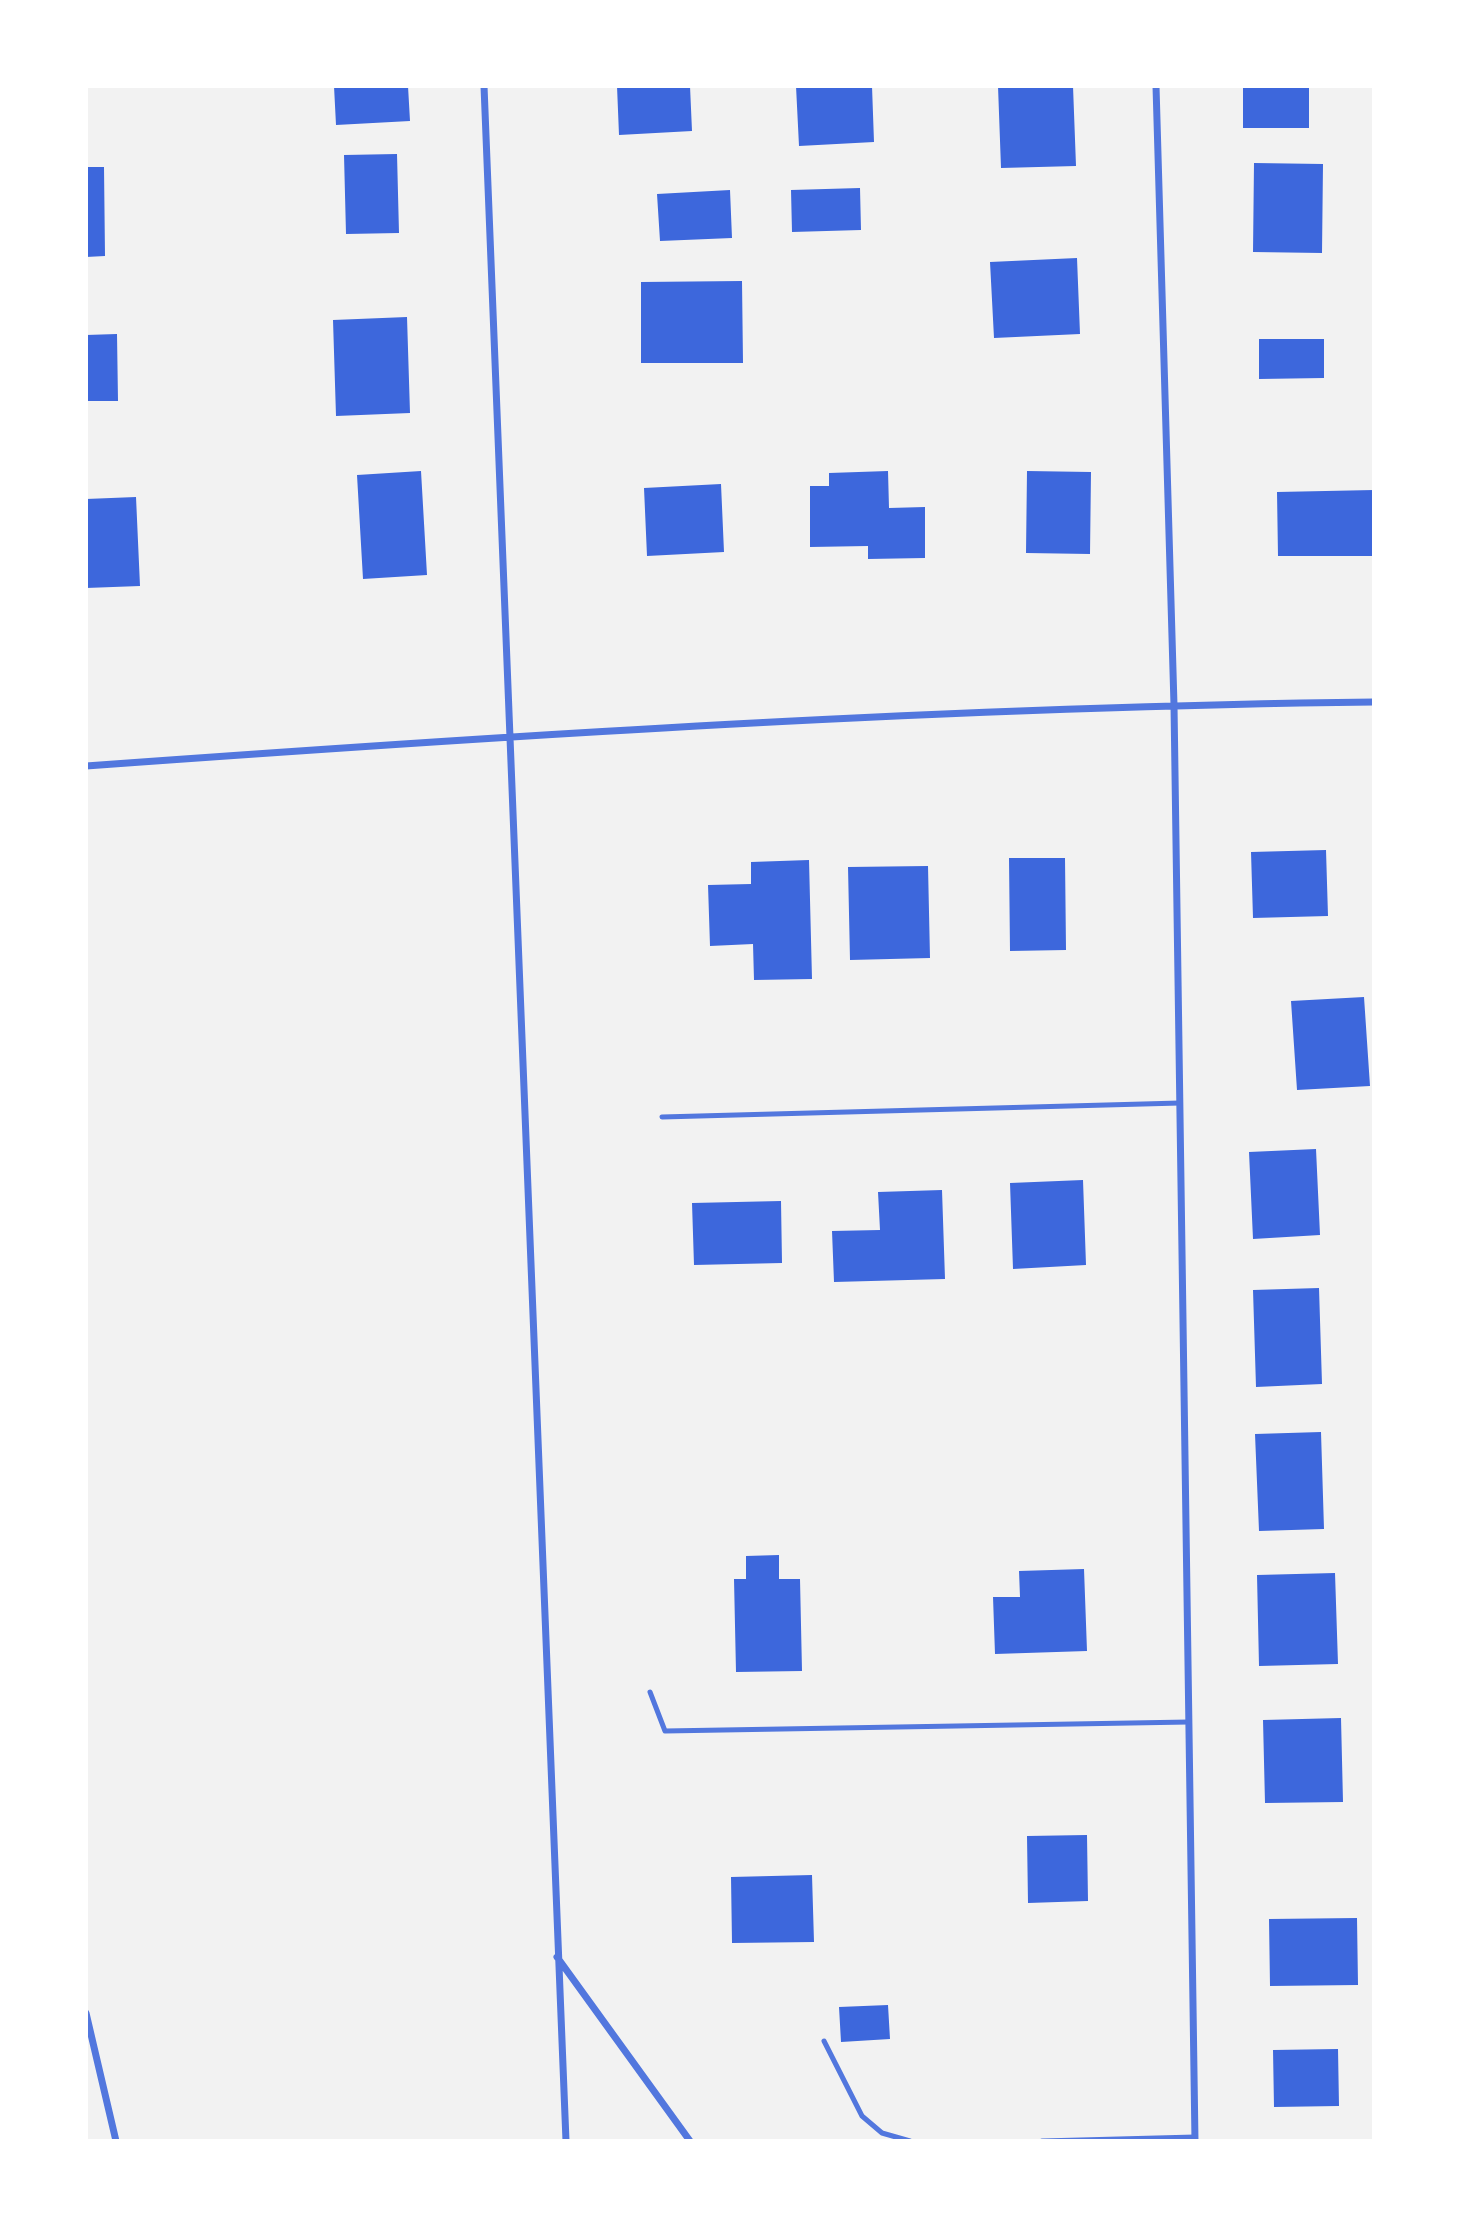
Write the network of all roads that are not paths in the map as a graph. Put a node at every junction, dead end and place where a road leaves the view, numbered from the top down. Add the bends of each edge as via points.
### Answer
1 (484, 86) edge
2 (1156, 86) edge
3 (1374, 702) edge
4 (1174, 705) junction
5 (512, 735) junction
6 (86, 765) edge
7 (1180, 1103) junction
8 (662, 1117) dead end
9 (650, 1692) dead end
10 (1189, 1722) junction
11 (557, 1956) junction
12 (86, 2013) edge
13 (824, 2041) dead end
14 (1195, 2139) edge
15 (116, 2141) edge
16 (566, 2141) edge
17 (690, 2141) edge
18 (910, 2141) edge
19 (1042, 2141) edge

1 - 5 street
2 - 4 street
3 - 4 street
4 - 5 street
4 - 7 street
5 - 6 street
5 - 11 street
7 - 8 lane
7 - 10 street
9 - 10 lane via 665,1731
10 - 14 street
11 - 16 street
11 - 17 street
12 - 15 street
13 - 18 lane via 862,2116 882,2133
14 - 19 lane

